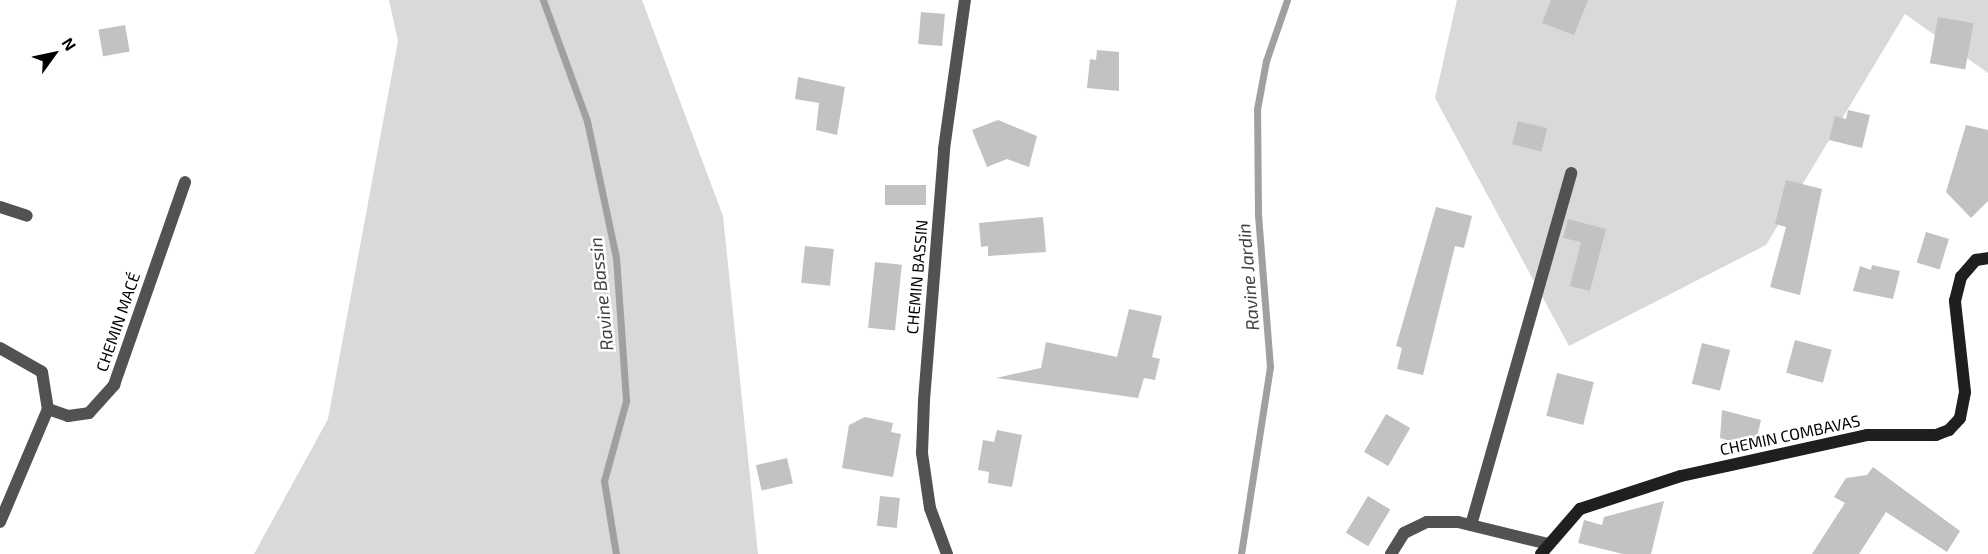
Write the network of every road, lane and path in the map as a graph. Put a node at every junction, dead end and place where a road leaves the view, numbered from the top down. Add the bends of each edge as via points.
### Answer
1 (965, 0) edge
2 (1571, 173) dead end
3 (185, 182) dead end
4 (0, 207) edge
5 (27, 216) dead end
6 (1988, 258) edge
7 (0, 348) edge
8 (48, 410) junction
9 (0, 522) edge
10 (1471, 525) junction
11 (1545, 549) edge
12 (947, 554) edge
13 (1391, 554) edge

1 - 12 street, CHEMIN BASSIN via 944,148 922,453 930,508
2 - 10 street
3 - 8 street, CHEMIN MACÉ via 114,385 89,413 68,416
4 - 5 street
6 - 11 street, CHEMIN COMBAVAS via 1976,260 1961,277 1954,301 1965,392 1959,418 1949,430 1936,435 1867,435 1681,476 1580,509
7 - 8 street via 42,372
8 - 9 street
10 - 11 street
10 - 13 street via 1427,522 1404,533

